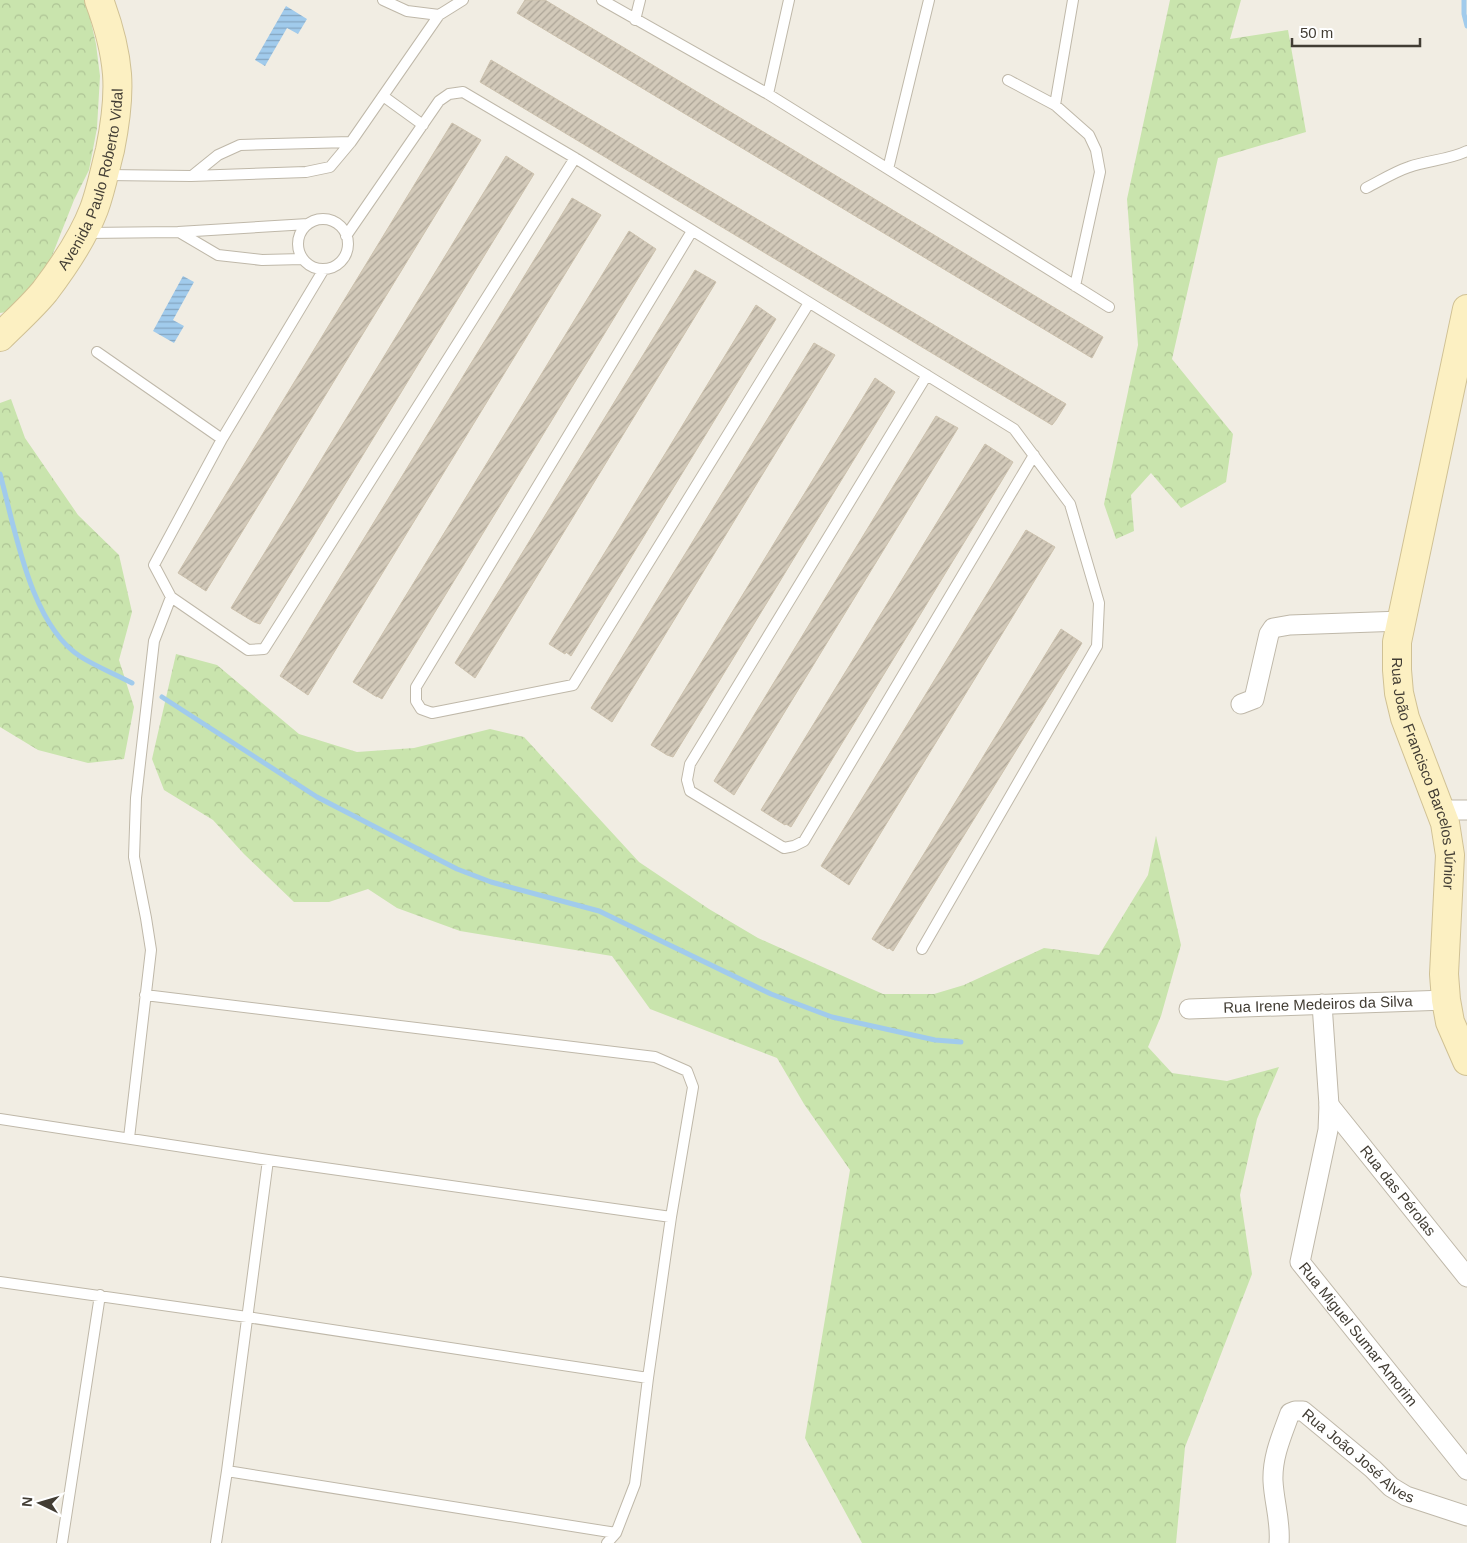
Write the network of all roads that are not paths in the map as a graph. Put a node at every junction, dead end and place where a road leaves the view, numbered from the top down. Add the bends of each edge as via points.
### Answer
1 (99, 0) edge
2 (383, 0) edge
3 (463, 0) edge
4 (602, 0) edge
5 (640, 0) edge
6 (789, 0) edge
7 (929, 0) edge
8 (1073, 0) edge
9 (438, 15) junction
10 (635, 20) junction
11 (1008, 80) dead end
12 (768, 94) junction
13 (383, 96) junction
14 (1055, 105) junction
15 (423, 125) junction
16 (351, 142) junction
17 (1467, 151) edge
18 (575, 158) junction
19 (888, 169) junction
20 (104, 175) junction
21 (191, 176) junction
22 (1366, 188) dead end
23 (308, 224) junction
24 (692, 231) junction
25 (178, 232) junction
26 (83, 234) junction
27 (346, 236) junction
28 (303, 259) junction
29 (324, 269) junction
30 (1075, 286) junction
31 (809, 303) junction
32 (1109, 307) dead end
33 (1467, 309) edge
34 (0, 337) edge
35 (97, 352) dead end
36 (927, 375) junction
37 (222, 439) junction
38 (1034, 455) junction
39 (171, 597) junction
40 (1402, 621) junction
41 (1241, 704) dead end
42 (1440, 810) junction
43 (1467, 810) edge
44 (922, 949) dead end
45 (145, 995) junction
46 (1446, 1000) junction
47 (1322, 1004) junction
48 (1188, 1009) dead end
49 (1467, 1061) edge
50 (1328, 1105) junction
51 (0, 1119) edge
52 (129, 1138) junction
53 (268, 1160) junction
54 (671, 1218) junction
55 (1467, 1277) edge
56 (0, 1282) edge
57 (100, 1295) junction
58 (247, 1317) junction
59 (648, 1378) junction
60 (1467, 1470) edge
61 (227, 1471) junction
62 (1467, 1516) edge
63 (616, 1533) junction
64 (62, 1543) edge
65 (216, 1543) edge
66 (607, 1543) edge
67 (1279, 1543) edge

1 - 20 street, Avenida Paulo Roberto Vidal via 113,44 118,102
2 - 9 lane via 407,11
3 - 9 lane
4 - 10 lane
5 - 10 lane
6 - 12 lane
7 - 19 lane
8 - 14 lane
9 - 13 lane
10 - 12 lane
11 - 14 lane
12 - 19 lane
13 - 15 lane
13 - 16 lane
14 - 30 lane via 1089,135 1100,172
15 - 18 lane via 439,101 449,94 463,92
15 - 27 lane
16 - 21 lane via 240,146 218,155
16 - 21 lane via 330,167 322,169
17 - 22 lane via 1454,158 1408,167
18 - 24 lane
18 - 39 lane via 264,649 248,650
19 - 30 lane
20 - 21 lane
20 - 26 street, Avenida Paulo Roberto Vidal
23 - 25 lane
23 - 27 lane via 330,220
23 - 28 lane via 299,236
24 - 31 lane
24 - 31 lane via 416,687 416,701 421,710 432,713 573,685
25 - 26 lane
25 - 28 lane via 218,255 262,260
26 - 34 street, Avenida Paulo Roberto Vidal via 44,292
27 - 29 lane via 348,243 344,257 333,267
28 - 29 lane via 309,265
29 - 37 lane
30 - 32 lane
31 - 36 lane
33 - 40 street, Rua João Francisco Barcelos Júnior
35 - 37 lane
36 - 38 lane via 1014,429
36 - 38 lane via 690,764 687,780 690,791 784,848 804,841
37 - 39 lane via 154,565
38 - 44 lane via 1070,504 1099,603 1097,646
39 - 45 lane via 154,641 136,798 134,858 151,950
40 - 41 street via 1290,624 1273,628 1254,699
40 - 42 street, Rua João Francisco Barcelos Júnior via 1398,642 1399,693 1405,718
42 - 43 street
42 - 46 street, Rua João Francisco Barcelos Júnior via 1450,855 1444,974
45 - 52 lane
45 - 54 lane via 655,1057 687,1071 693,1087
46 - 47 street, Rua Irene Medeiros da Silva
46 - 49 street, Rua João Francisco Barcelos Júnior via 1450,1022
47 - 48 street, Rua Irene Medeiros da Silva
47 - 50 street, Rua Miguel Sumar Amorim
50 - 55 street, Rua das Pérolas
50 - 60 street, Rua Miguel Sumar Amorim via 1328,1130 1300,1262
51 - 52 lane
52 - 53 lane
53 - 54 lane
53 - 58 lane
54 - 59 lane
56 - 57 lane
57 - 58 lane
57 - 64 lane
58 - 59 lane
58 - 61 lane
59 - 63 lane via 635,1484
61 - 63 lane
61 - 65 lane
62 - 67 street, Rua João José Alves via 1406,1496 1304,1411 1296,1411 1290,1414 1274,1465
63 - 66 lane

